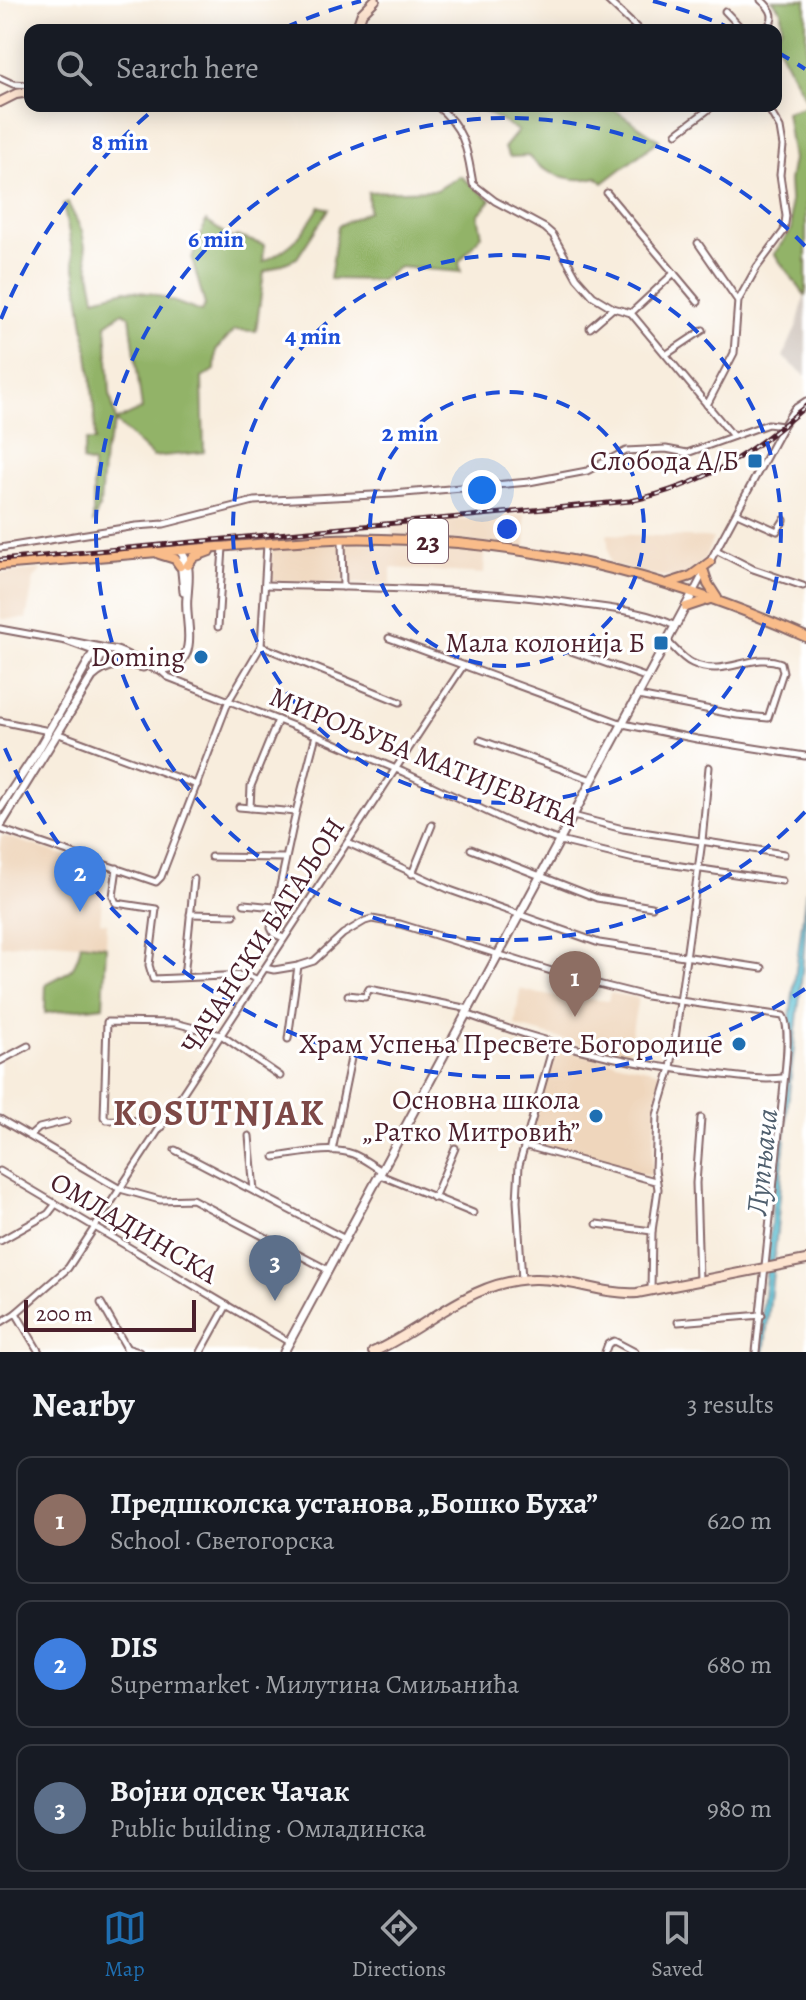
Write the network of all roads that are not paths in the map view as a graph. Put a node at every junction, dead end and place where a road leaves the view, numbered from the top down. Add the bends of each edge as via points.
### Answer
1 (375, 0) edge
2 (607, 0) edge
3 (761, 0) edge
4 (725, 11) dead end
5 (358, 24) edge
6 (633, 24) edge
7 (737, 24) edge
8 (770, 24) edge
9 (0, 78) edge
10 (24, 85) edge
11 (24, 93) edge
12 (0, 102) edge
13 (444, 112) edge
14 (705, 112) edge
15 (771, 112) edge
16 (677, 133) dead end
17 (607, 193) dead end
18 (698, 243) dead end
19 (674, 273) junction
20 (738, 301) junction
21 (698, 302) dead end
22 (613, 308) junction
23 (631, 313) junction
24 (590, 328) dead end
25 (703, 330) dead end
26 (667, 354) junction
27 (804, 402) edge
28 (707, 405) junction
29 (783, 426) junction
30 (733, 436) junction
31 (737, 513) junction
32 (784, 520) dead end
33 (342, 539) junction
34 (267, 543) junction
35 (218, 547) junction
36 (0, 548) edge
37 (716, 550) junction
38 (184, 551) junction
39 (155, 552) junction
40 (710, 562) junction
41 (0, 565) edge
42 (184, 565) junction
43 (704, 572) junction
44 (672, 584) junction
45 (265, 585) junction
46 (803, 586) dead end
47 (343, 587) junction
48 (694, 591) junction
49 (716, 598) junction
50 (687, 605) junction
51 (218, 627) dead end
52 (676, 627) junction
53 (0, 629) edge
54 (806, 637) edge
55 (389, 638) dead end
56 (66, 641) junction
57 (668, 642) junction
58 (261, 646) junction
59 (568, 650) dead end
60 (94, 652) junction
61 (105, 652) junction
62 (127, 663) junction
63 (463, 666) junction
64 (149, 667) junction
65 (160, 670) junction
66 (92, 677) junction
67 (648, 678) junction
68 (638, 696) junction
69 (229, 700) junction
70 (400, 702) dead end
71 (278, 720) junction
72 (0, 721) edge
73 (623, 724) junction
74 (49, 731) junction
75 (59, 734) junction
76 (316, 735) junction
77 (480, 740) dead end
78 (805, 756) edge
79 (709, 767) dead end
80 (396, 769) junction
81 (593, 780) junction
82 (197, 785) junction
83 (239, 807) dead end
84 (0, 808) edge
85 (250, 808) junction
86 (296, 812) junction
87 (573, 816) junction
88 (432, 825) dead end
89 (0, 828) edge
90 (560, 841) junction
91 (702, 841) junction
92 (348, 843) junction
93 (471, 849) dead end
94 (784, 854) dead end
95 (211, 857) dead end
96 (284, 858) junction
97 (117, 868) junction
98 (696, 871) junction
99 (412, 874) junction
100 (540, 877) junction
101 (194, 879) dead end
102 (782, 881) dead end
103 (244, 904) dead end
104 (274, 907) junction
105 (652, 907) dead end
106 (190, 914) junction
107 (234, 915) dead end
108 (519, 916) junction
109 (284, 938) junction
110 (499, 954) junction
111 (685, 958) junction
112 (298, 966) junction
113 (265, 968) junction
114 (762, 968) dead end
115 (184, 978) junction
116 (258, 980) junction
117 (348, 995) dead end
118 (680, 1003) junction
119 (468, 1012) junction
120 (221, 1035) junction
121 (288, 1039) dead end
122 (554, 1043) junction
123 (28, 1046) dead end
124 (351, 1058) dead end
125 (0, 1061) edge
126 (671, 1068) junction
127 (280, 1076) dead end
128 (782, 1078) junction
129 (701, 1118) dead end
130 (0, 1119) edge
131 (67, 1121) dead end
132 (162, 1127) junction
133 (30, 1136) junction
134 (249, 1136) dead end
135 (523, 1145) junction
136 (455, 1148) dead end
137 (175, 1150) dead end
138 (332, 1151) junction
139 (275, 1157) dead end
140 (0, 1171) edge
141 (381, 1173) junction
142 (655, 1181) junction
143 (120, 1189) junction
144 (254, 1192) junction
145 (434, 1198) junction
146 (55, 1205) junction
147 (473, 1213) dead end
148 (597, 1224) dead end
149 (95, 1229) junction
150 (652, 1231) junction
151 (345, 1239) junction
152 (0, 1241) edge
153 (806, 1260) edge
154 (766, 1268) junction
155 (328, 1270) junction
156 (522, 1280) junction
157 (699, 1281) junction
158 (651, 1291) junction
159 (101, 1303) dead end
160 (227, 1305) junction
161 (16, 1313) junction
162 (762, 1315) junction
163 (678, 1322) dead end
164 (0, 1323) edge
165 (289, 1342) junction
166 (128, 1350) edge
167 (39, 1352) edge
168 (139, 1352) edge
169 (201, 1352) edge
170 (284, 1352) edge
171 (373, 1352) edge
172 (605, 1352) edge
173 (635, 1352) edge
174 (756, 1352) edge

1 - 5 main road
2 - 6 street
3 - 8 street via 773,14
4 - 7 street
9 - 10 street
11 - 12 main road
13 - 22 street via 469,152 473,184 553,235 577,278
14 - 16 street
15 - 20 street via 783,146 784,231
17 - 19 street
18 - 20 street
19 - 21 street
19 - 23 street
20 - 28 street via 734,353
22 - 23 street
22 - 24 street
23 - 26 street
25 - 26 street
26 - 28 street
27 - 29 street
28 - 30 street
29 - 30 street via 768,424
29 - 31 street
30 - 36 street via 687,453 626,451 587,471 529,482 254,501 164,524
31 - 32 street via 777,531
31 - 37 street
33 - 34 main road, 23
33 - 44 main road, 23 via 448,542 532,552
33 - 47 street
34 - 35 main road, 23
34 - 45 street
35 - 38 main road, 23
35 - 42 main road
35 - 51 street
37 - 40 street
37 - 46 street
38 - 39 main road, 23
38 - 42 street
39 - 41 main road, 23
39 - 42 main road
40 - 43 street
40 - 44 main road
42 - 65 street via 188,650 179,663
43 - 48 street
43 - 49 main road
44 - 48 main road, 23
44 - 50 main road
45 - 47 street
45 - 58 street
47 - 52 street via 559,601 642,615
48 - 49 main road, 23
48 - 50 street
49 - 50 main road
49 - 54 main road, 23
50 - 52 street
52 - 57 street
53 - 56 street
55 - 63 street
56 - 60 street
56 - 61 street
57 - 67 street
57 - 68 street via 687,660 711,669 766,660 781,663 783,672 768,718
58 - 69 street
58 - 70 street
59 - 67 street
60 - 61 street
60 - 74 street
61 - 62 street
61 - 64 street, МИРОЉУБА МАТИЈЕВИЋА
61 - 66 street
62 - 64 street
62 - 66 street
63 - 73 street
63 - 80 street, ЧАЧАНСКИ БАТАЉОН
64 - 65 street, МИРОЉУБА МАТИЈЕВИЋА
65 - 69 street, МИРОЉУБА МАТИЈЕВИЋА
66 - 75 street
67 - 68 street
68 - 73 street
69 - 71 street, МИРОЉУБА МАТИЈЕВИЋА
69 - 82 street
71 - 76 street, МИРОЉУБА МАТИЈЕВИЋА
71 - 85 street via 253,779
72 - 74 street
73 - 78 street
73 - 81 street
74 - 84 street
75 - 82 street
75 - 89 street
76 - 80 street, МИРОЉУБА МАТИЈЕВИЋА
76 - 86 street
77 - 81 street
79 - 91 street
80 - 90 street, МИРОЉУБА МАТИЈЕВИЋА
80 - 92 street, ЧАЧАНСКИ БАТАЉОН
81 - 87 street
82 - 97 street via 161,877 150,882
83 - 85 street
85 - 86 street
86 - 96 street
87 - 90 street
87 - 91 street
88 - 99 street
89 - 97 street
90 - 98 street, МИРОЉУБА МАТИЈЕВИЋА
90 - 100 street
91 - 94 street
91 - 98 street
92 - 99 street
92 - 109 street, ЧАЧАНСКИ БАТАЉОН
93 - 100 street
95 - 96 street
96 - 104 street
97 - 115 street via 116,903 156,909 149,965 153,979
98 - 102 street, МИРОЉУБА МАТИЈЕВИЋА
98 - 111 street
99 - 108 street
100 - 105 street via 604,900
100 - 108 street
101 - 106 street
103 - 104 street
104 - 109 street via 271,930
106 - 107 street
106 - 115 street
108 - 110 street
108 - 111 street via 599,943
109 - 113 street, ЧАЧАНСКИ БАТАЉОН
110 - 112 street via 372,919 343,934 319,958
110 - 118 street
110 - 119 street
111 - 114 street
111 - 118 street
112 - 113 street
112 - 121 street
113 - 116 street, ЧАЧАНСКИ БАТАЉОН
115 - 116 street via 247,975
116 - 120 street, ЧАЧАНСКИ БАТАЉОН
117 - 119 street via 365,997 369,989
118 - 126 street
118 - 128 street via 785,1017
119 - 122 street
119 - 141 street
120 - 127 street
120 - 132 street, ЧАЧАНСКИ БАТАЉОН
120 - 132 street via 175,1023 107,1022 104,1117
122 - 126 street
122 - 135 street
123 - 125 street
124 - 138 street
126 - 128 street
126 - 142 street via 657,1115
128 - 154 street
129 - 157 street via 696,1183
130 - 133 street
131 - 133 street
132 - 143 street, ЧАЧАНСКИ БАТАЉОН
133 - 143 street
134 - 144 street
135 - 142 street
135 - 156 street via 517,1193
136 - 145 street
137 - 144 street
138 - 139 street
138 - 141 street via 353,1154
140 - 146 street, ОМЛАДИНСКА
141 - 145 street
141 - 151 street
142 - 150 street
143 - 149 street, ЧАЧАНСКИ БАТАЉОН
143 - 155 street via 160,1200 192,1199
144 - 151 street
145 - 147 street
146 - 149 street, ОМЛАДИНСКА
146 - 152 street
148 - 150 street
149 - 160 street, ОМЛАДИНСКА
149 - 161 street, ЧАЧАНСКИ БАТАЉОН via 58,1280
150 - 158 street
151 - 155 street
153 - 154 main road
154 - 157 main road
154 - 162 street
155 - 165 street
156 - 158 main road via 561,1280 624,1293
156 - 171 main road via 464,1298
157 - 158 main road
159 - 166 street
160 - 165 street, ОМЛАДИНСКА
160 - 169 street
161 - 164 street, ЧАЧАНСКИ БАТАЉОН
161 - 167 street
162 - 163 street
162 - 174 street
165 - 170 street
166 - 168 street
172 - 173 street via 612,1341

